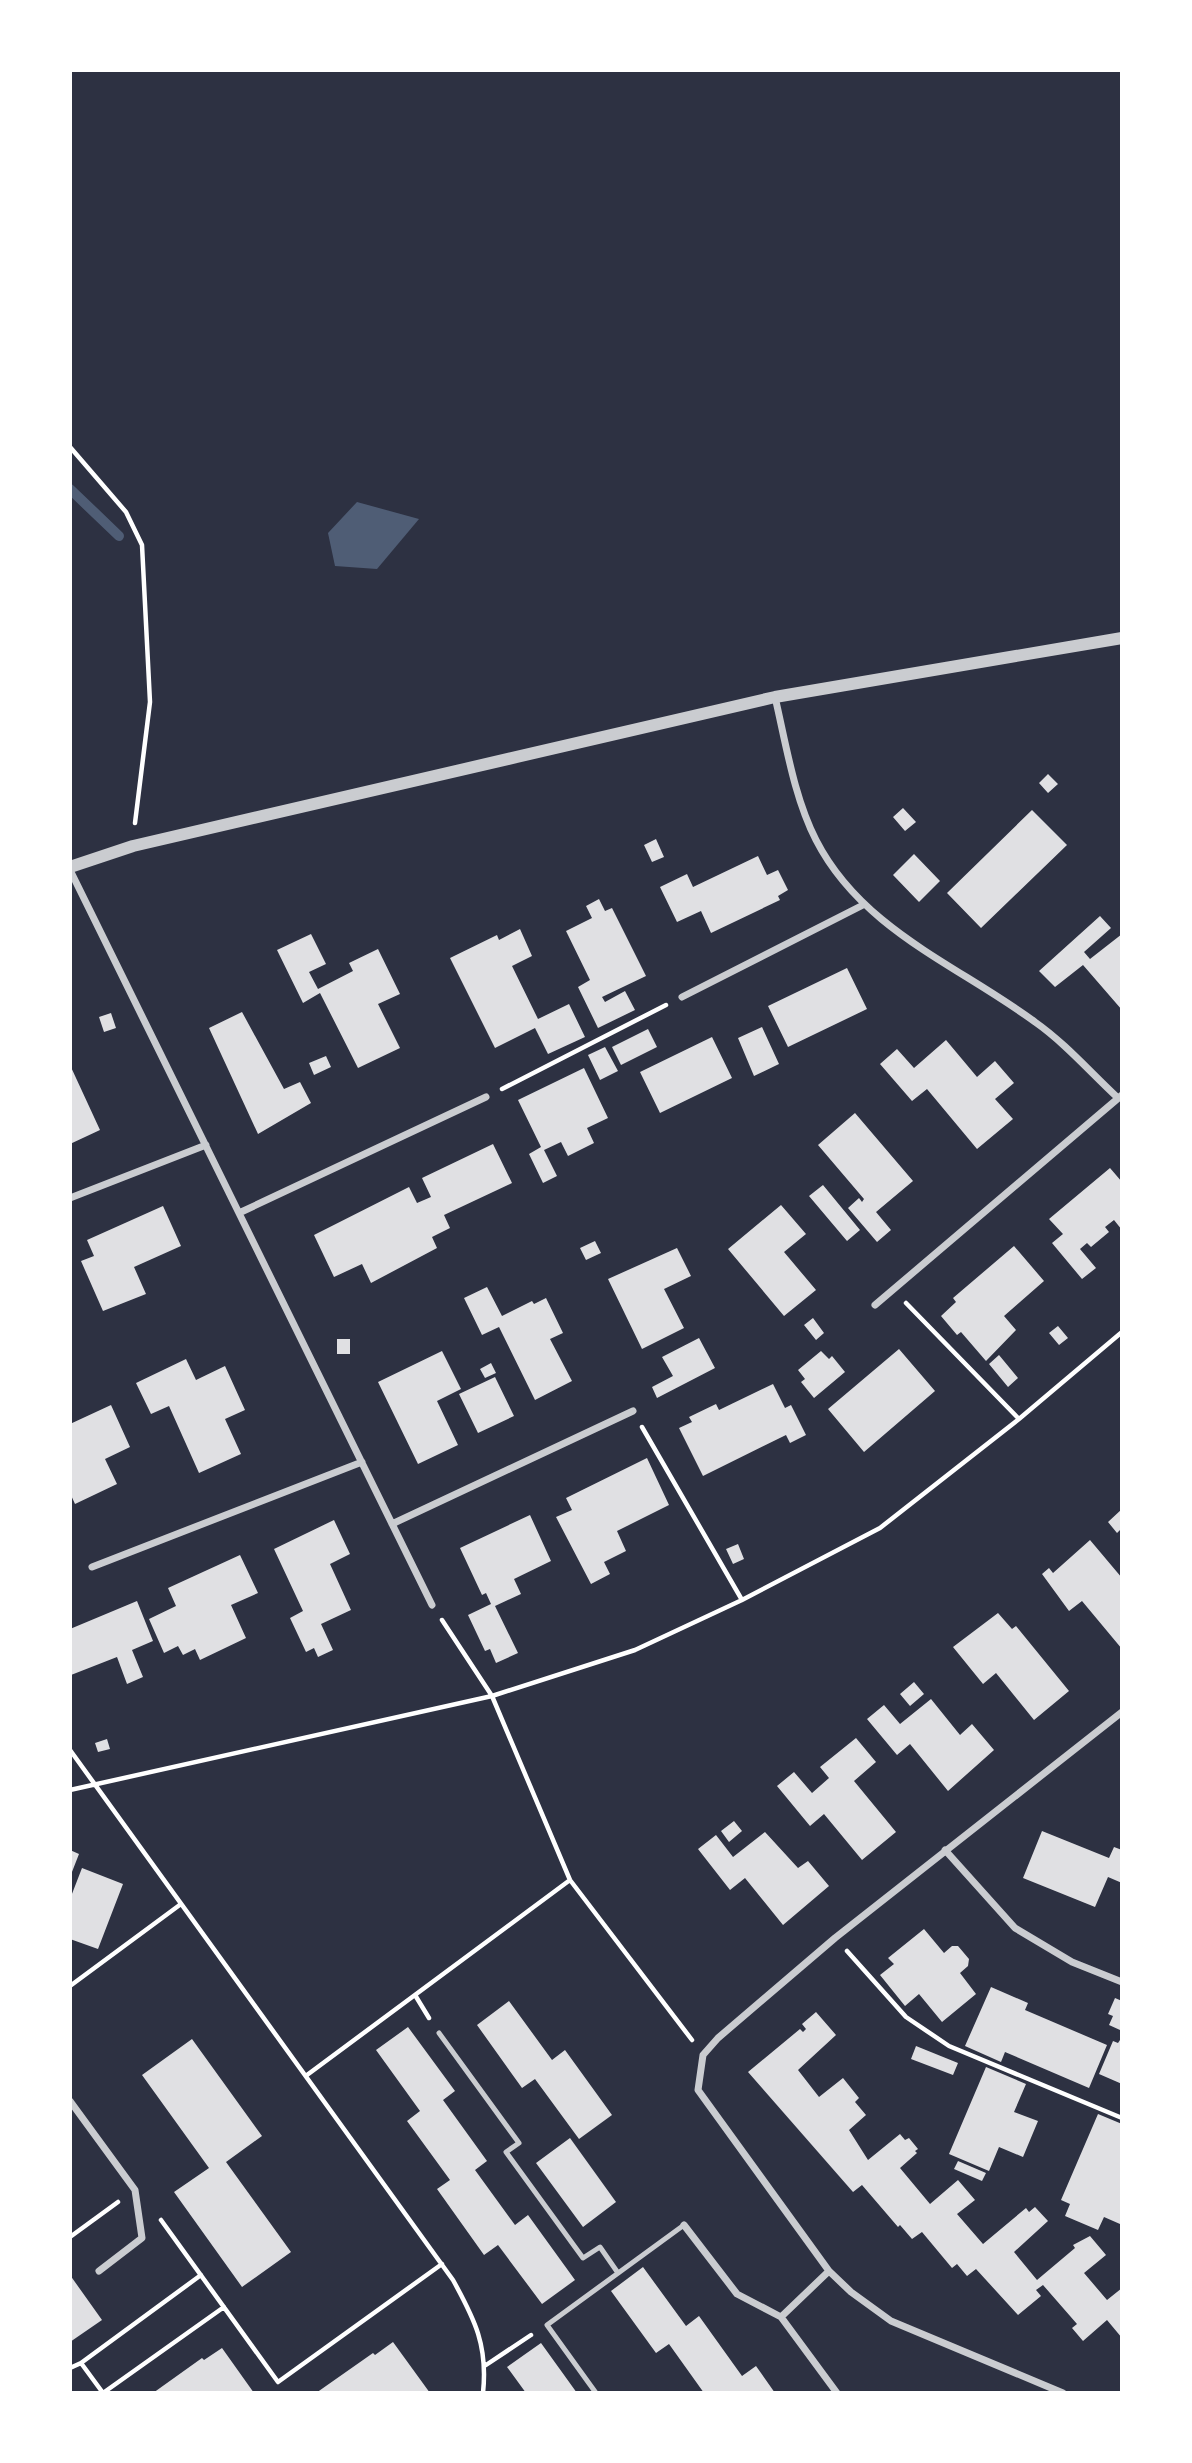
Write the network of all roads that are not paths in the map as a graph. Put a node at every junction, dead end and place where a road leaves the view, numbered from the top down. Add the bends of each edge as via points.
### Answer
1 (1122, 638) edge
2 (775, 697) junction
3 (70, 868) edge
4 (863, 905) junction
5 (682, 997) road end
6 (1120, 1096) edge
7 (486, 1097) road end
8 (206, 1145) junction
9 (70, 1198) edge
10 (239, 1213) junction
11 (875, 1305) dead end
12 (633, 1411) road end
13 (362, 1462) junction
14 (392, 1524) junction
15 (92, 1567) dead end
16 (432, 1605) road end
17 (1122, 1712) edge
18 (945, 1850) junction
19 (1122, 1982) edge
20 (439, 2033) road end
21 (70, 2101) edge
22 (684, 2225) joint
23 (829, 2270) junction
24 (99, 2271) dead end
25 (618, 2273) junction
26 (781, 2317) junction
27 (596, 2393) edge
28 (837, 2393) edge
29 (1063, 2393) edge

1 - 2 street
2 - 3 street via 132,846
2 - 4 street via 801,803 816,840
3 - 8 street
4 - 5 street
4 - 6 street via 895,932 1038,1024
6 - 11 street
7 - 10 street
8 - 9 street
8 - 10 street
10 - 13 street
12 - 14 street
13 - 14 street
13 - 15 street
14 - 16 street
17 - 18 street
18 - 19 street via 1015,1928 1072,1962
18 - 23 street via 835,1938 703,2055 698,2090
20 - 25 lane via 519,2143 506,2152 583,2258 600,2247
21 - 24 street via 135,2190 142,2238
22 - 25 lane
22 - 26 street via 737,2294
23 - 26 street
23 - 29 street via 891,2321
25 - 27 lane via 547,2325
26 - 28 street

